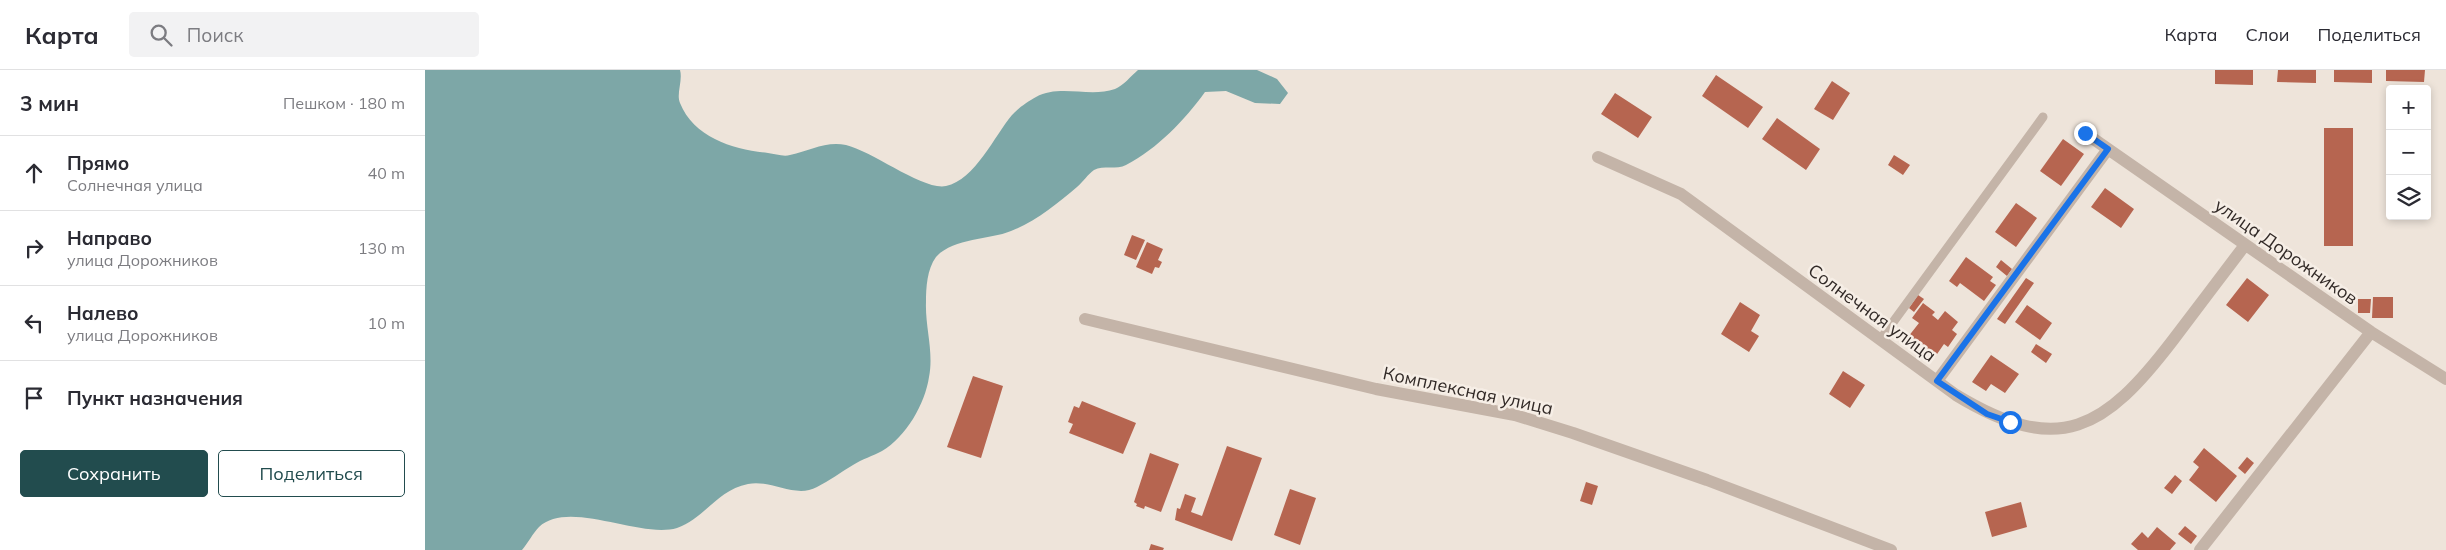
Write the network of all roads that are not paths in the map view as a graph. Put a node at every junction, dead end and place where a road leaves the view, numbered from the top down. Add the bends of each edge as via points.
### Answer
1 (2043, 117) dead end
2 (2085, 133) dead end
3 (2108, 149) junction
4 (1598, 157) dead end
5 (2245, 245) junction
6 (1085, 319) dead end
7 (2371, 332) junction
8 (1880, 340) junction
9 (2446, 379) edge
10 (1937, 381) junction
11 (1891, 550) edge
12 (2200, 550) edge

1 - 8 lane
2 - 3 street, улица Дорожников
3 - 5 street, улица Дорожников
3 - 10 street
4 - 8 street, Солнечная улица via 1681,194
5 - 7 street, улица Дорожников
5 - 10 street, Солнечная улица via 2152,368 2105,413 2058,429 2034,428 1987,414
6 - 11 street, Комплексная улица via 1376,389 1515,415 1707,480
7 - 9 street, улица Дорожников
7 - 12 street
8 - 10 street, Солнечная улица

